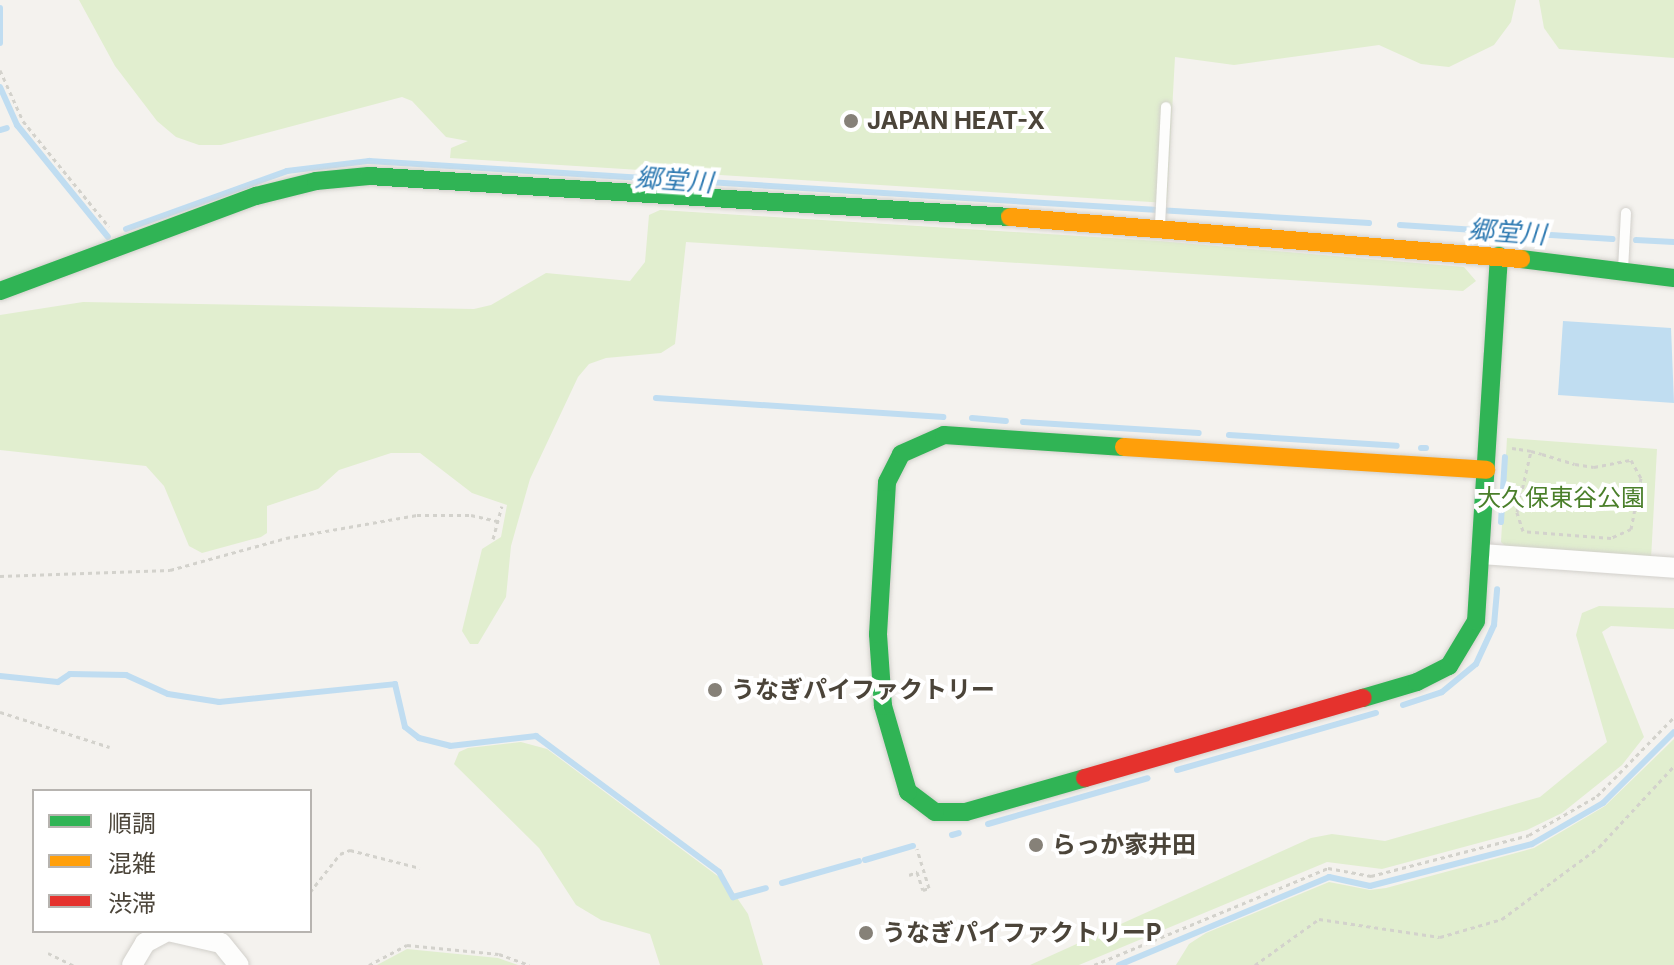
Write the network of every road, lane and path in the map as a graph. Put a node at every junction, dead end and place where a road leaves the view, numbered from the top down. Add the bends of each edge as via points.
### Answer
1 (0, 70) edge
2 (1166, 107) dead end
3 (1626, 213) dead end
4 (1160, 223) junction
5 (111, 230) dead end
6 (1499, 256) junction
7 (1622, 272) junction
8 (1674, 278) edge
9 (0, 291) edge
10 (1500, 447) dead end
11 (1531, 451) junction
12 (1486, 470) junction
13 (502, 506) dead end
14 (498, 521) junction
15 (493, 539) dead end
16 (1481, 554) junction
17 (1674, 568) edge
18 (0, 576) edge
19 (0, 712) edge
20 (1674, 717) edge
21 (110, 747) dead end
22 (1674, 766) edge
23 (917, 849) dead end
24 (420, 868) dead end
25 (909, 875) dead end
26 (312, 889) edge
27 (164, 933) edge
28 (177, 933) edge
29 (48, 953) dead end
30 (73, 965) edge
31 (132, 965) edge
32 (239, 965) edge
33 (369, 965) edge
34 (529, 965) edge
35 (1094, 965) edge
36 (1255, 965) edge

1 - 5 path via 23,121
2 - 4 lane
3 - 7 lane
4 - 6 street
4 - 9 street via 342,177 232,203
6 - 7 street
6 - 12 street
7 - 8 street
10 - 11 path
11 - 11 path via 1594,467 1631,460 1641,478 1631,529 1611,538 1523,531 1518,503
12 - 16 street
12 - 16 street via 944,435 914,444 897,461 887,482 878,634 883,706 900,776 920,804 950,814 966,812 1434,676 1471,638
13 - 14 path
14 - 15 path
14 - 18 path via 417,515 286,538 170,570
16 - 17 street
19 - 21 path
20 - 35 path via 1597,796 1529,835 1371,876 1328,868
22 - 36 path via 1599,847 1502,919 1440,937 1319,919
23 - 25 path via 929,888 923,890 917,872
24 - 26 path via 350,850 340,854
27 - 31 street via 145,943
28 - 32 street via 221,943
29 - 30 path
33 - 34 path via 407,945 499,954

